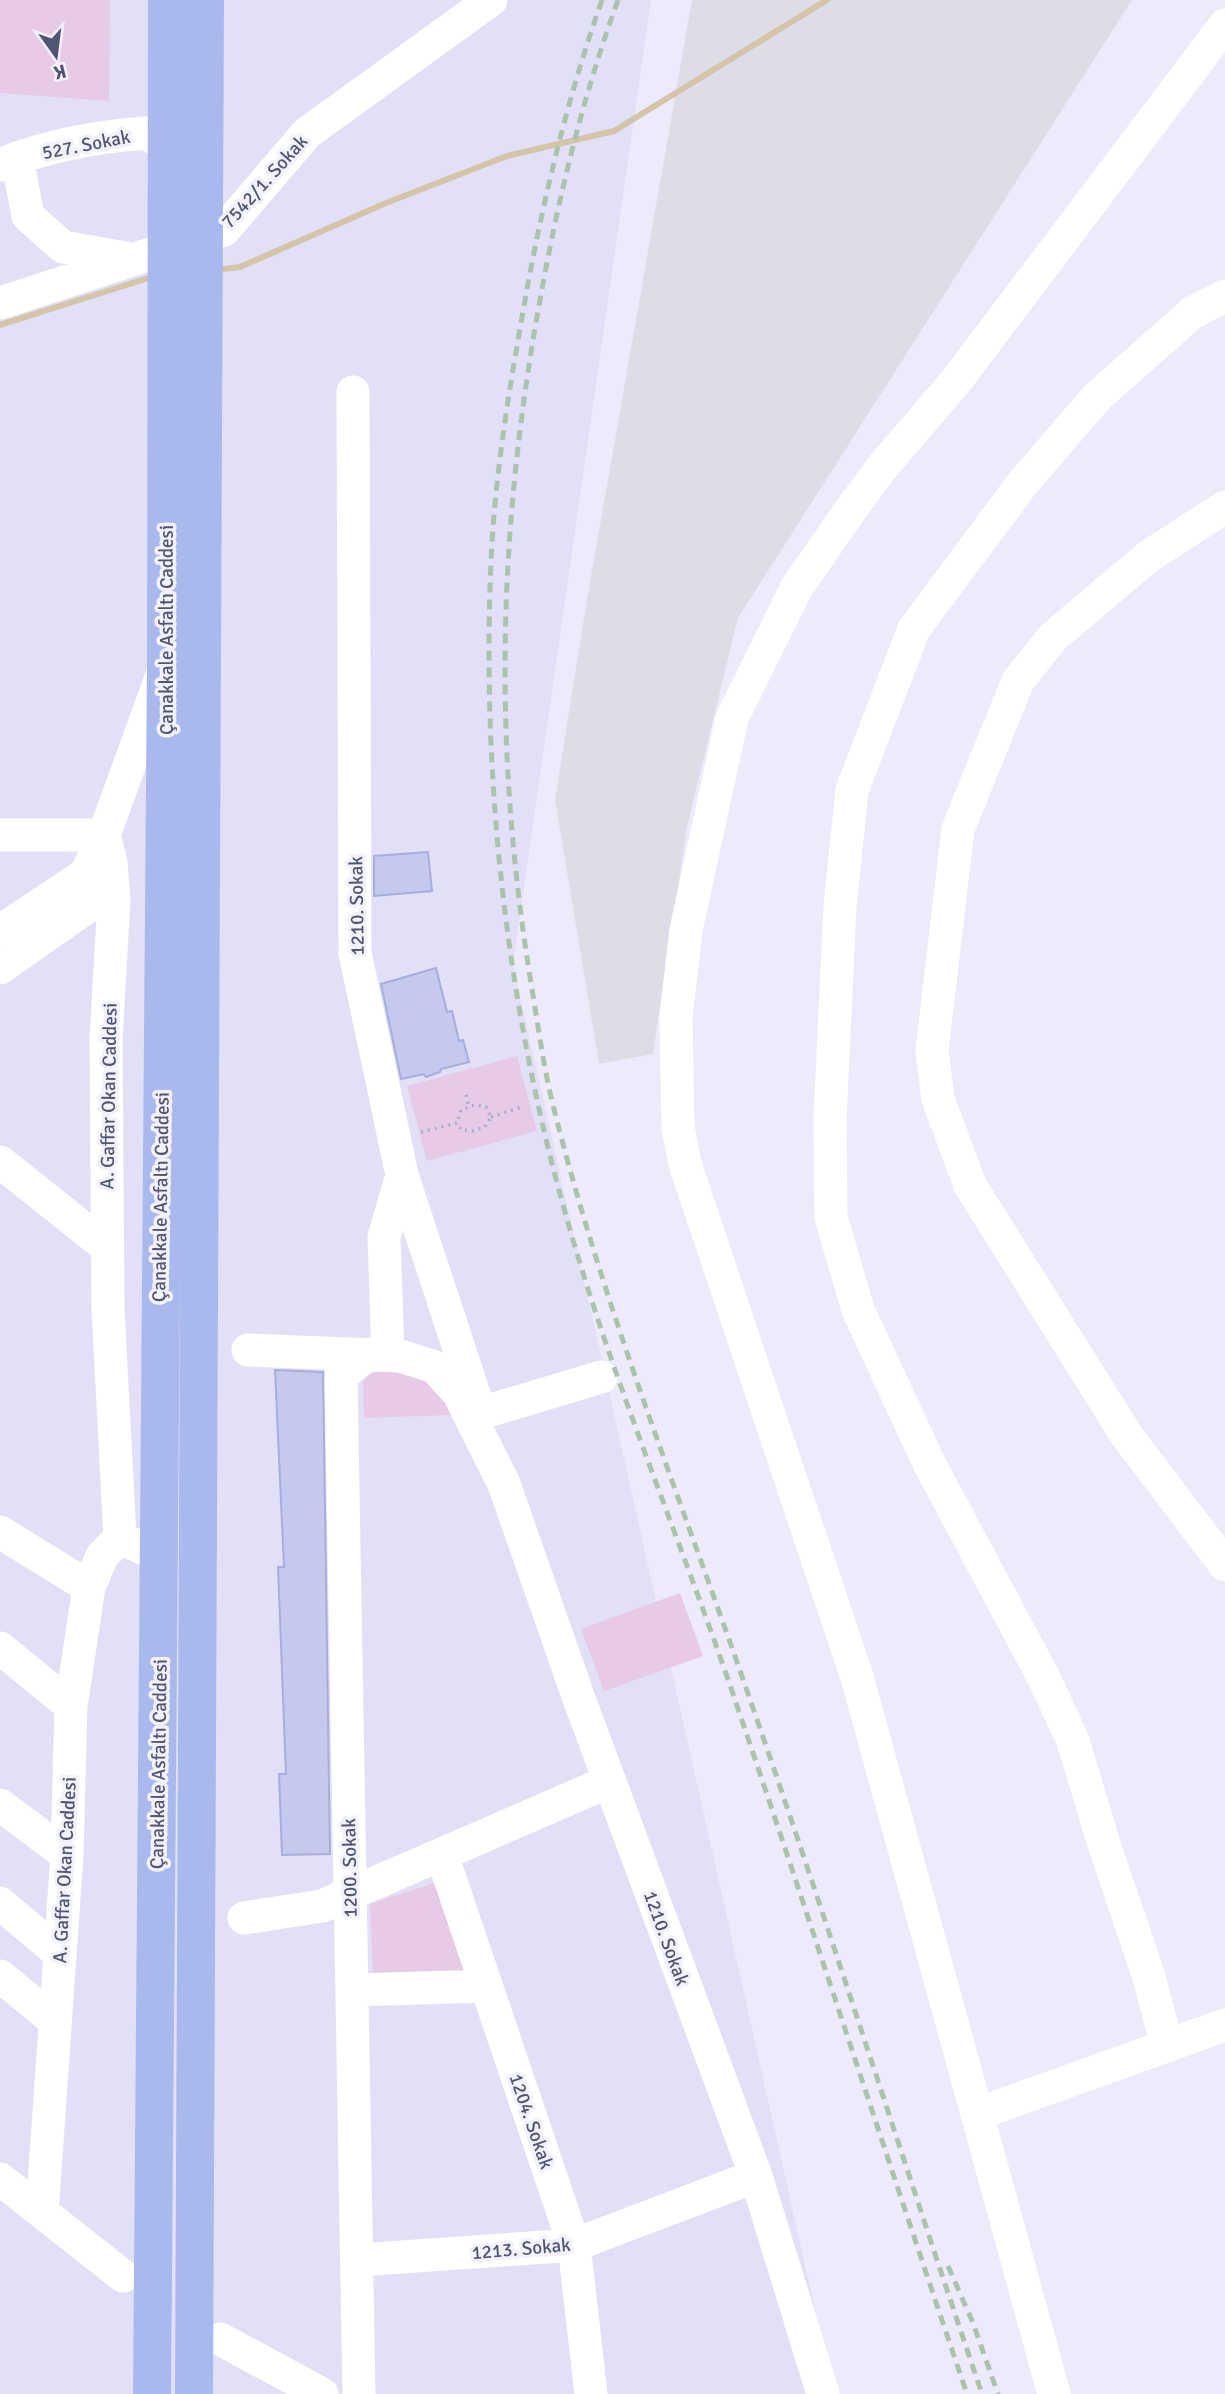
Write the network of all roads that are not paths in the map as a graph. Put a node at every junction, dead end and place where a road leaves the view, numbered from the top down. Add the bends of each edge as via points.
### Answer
1 (167, 0) edge
2 (205, 0) edge
3 (491, 0) edge
4 (1225, 25) edge
5 (186, 149) junction
6 (8, 161) edge
7 (129, 258) junction
8 (1225, 296) edge
9 (0, 303) edge
10 (185, 350) junction
11 (353, 392) dead end
12 (1225, 508) edge
13 (166, 666) junction
14 (0, 835) edge
15 (104, 835) junction
16 (99, 891) junction
17 (0, 931) edge
18 (0, 968) edge
19 (0, 1162) edge
20 (402, 1175) junction
21 (107, 1247) junction
22 (248, 1350) dead end
23 (378, 1355) junction
24 (601, 1377) dead end
25 (481, 1413) junction
26 (504, 1484) junction
27 (0, 1532) edge
28 (120, 1538) junction
29 (160, 1556) junction
30 (1225, 1565) edge
31 (89, 1587) junction
32 (0, 1648) edge
33 (71, 1706) junction
34 (610, 1781) junction
35 (0, 1805) edge
36 (67, 1855) junction
37 (442, 1855) junction
38 (349, 1895) junction
39 (0, 1903) edge
40 (244, 1917) dead end
41 (60, 1954) junction
42 (0, 1976) edge
43 (486, 1986) junction
44 (352, 1990) junction
45 (55, 2021) junction
46 (1225, 2025) edge
47 (1167, 2046) junction
48 (977, 2114) junction
49 (755, 2176) junction
50 (1, 2183) edge
51 (42, 2213) junction
52 (573, 2245) junction
53 (359, 2260) junction
54 (123, 2276) dead end
55 (219, 2339) dead end
56 (152, 2394) edge
57 (194, 2394) edge
58 (322, 2394) edge
59 (359, 2394) edge
60 (591, 2394) edge
61 (823, 2394) edge
62 (1054, 2394) edge

1 - 5 highway, Çanakkale Asfaltı Caddesi
2 - 5 highway, Çanakkale Asfaltı Caddesi
3 - 7 street, 7542/1. Sokak via 307,133 225,230
4 - 48 street via 956,382 883,466 797,587 732,718 686,930 676,1016 678,1126 685,1164 833,1601
5 - 6 street, 527. Sokak via 148,133 119,135
5 - 10 highway, Çanakkale Asfaltı Caddesi
6 - 7 street, 7542/1. Sokak via 28,216 63,247
7 - 9 street
8 - 47 street via 1192,313 1097,397 1021,484 914,629 852,790 840,906 830,1119 831,1217 858,1310 930,1465 1073,1741
10 - 13 highway, Çanakkale Asfaltı Caddesi
10 - 57 highway, Çanakkale Asfaltı Caddesi
11 - 20 street, 1210. Sokak via 355,953
12 - 30 street via 1138,565 1053,637 1018,681 958,829 932,1050 938,1099 970,1185 1127,1436
13 - 15 street
13 - 29 highway, Çanakkale Asfaltı Caddesi
14 - 15 street
15 - 16 street
16 - 17 street
16 - 18 street
16 - 21 street, A. Gaffar Okan Caddesi via 106,1039
19 - 21 street
20 - 23 street via 384,1237
20 - 25 street, 1210. Sokak
21 - 28 street, A. Gaffar Okan Caddesi
22 - 23 street, 1210. Sokak
23 - 26 street, 1210. Sokak via 400,1356 435,1367 459,1394
23 - 38 street, 1200. Sokak via 341,1377
24 - 25 street
25 - 26 street, 1210. Sokak
26 - 34 street, 1210. Sokak
27 - 31 street
28 - 29 street
28 - 31 street, A. Gaffar Okan Caddesi via 102,1556
29 - 56 highway, Çanakkale Asfaltı Caddesi
31 - 33 street, A. Gaffar Okan Caddesi
32 - 33 street
33 - 36 street, A. Gaffar Okan Caddesi
34 - 37 street
34 - 49 street, 1210. Sokak
35 - 36 street
36 - 41 street, A. Gaffar Okan Caddesi
37 - 38 street
37 - 43 street, 1204. Sokak
38 - 40 street via 322,1906
38 - 44 street, 1200. Sokak
39 - 41 street
41 - 45 street, A. Gaffar Okan Caddesi
42 - 45 street
43 - 44 street
43 - 52 street, 1204. Sokak
44 - 53 street, 1200. Sokak
45 - 51 street, A. Gaffar Okan Caddesi
46 - 47 street
47 - 48 street
48 - 62 street
49 - 52 street, 1213. Sokak
49 - 61 street, 1210. Sokak
50 - 51 street
51 - 54 street
52 - 53 street, 1213. Sokak
52 - 60 street, 1204. Sokak
53 - 59 street, 1200. Sokak
55 - 58 street

